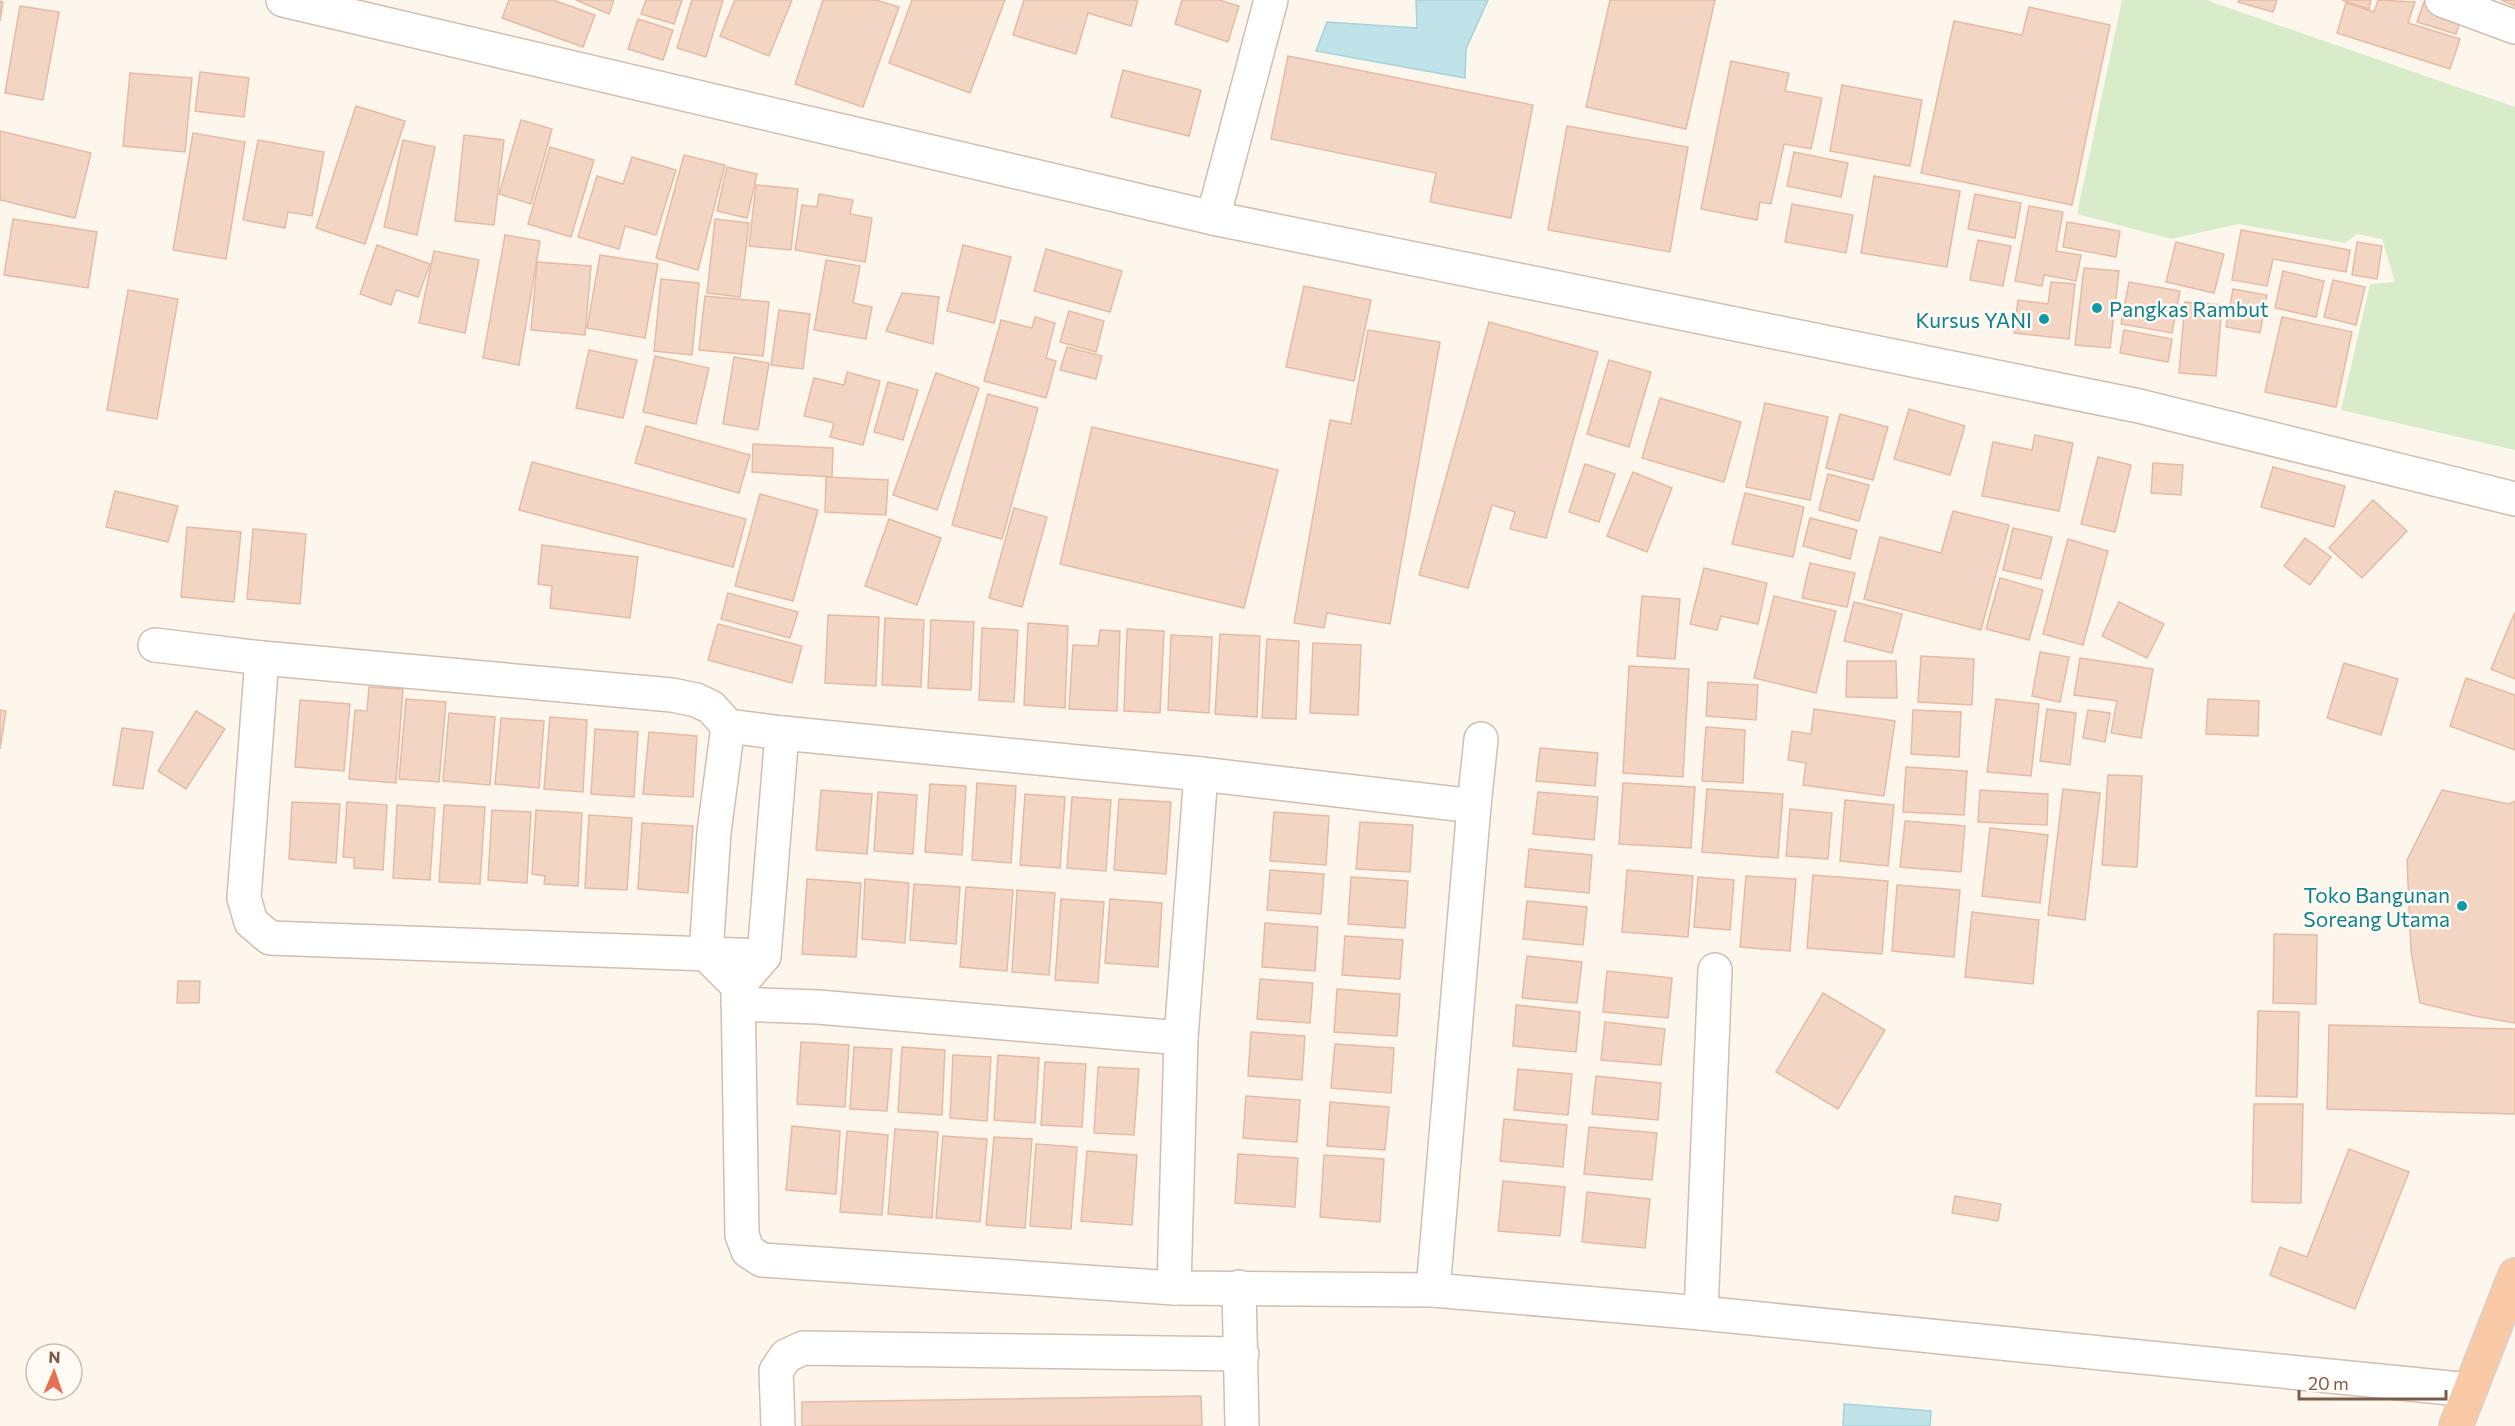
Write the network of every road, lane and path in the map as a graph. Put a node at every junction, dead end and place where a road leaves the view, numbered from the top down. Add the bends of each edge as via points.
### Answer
1 (283, 0) edge
2 (1271, 0) edge
3 (2442, 0) edge
4 (2515, 27) edge
5 (1213, 218) junction
6 (2515, 500) edge
7 (155, 645) dead end
8 (262, 658) junction
9 (728, 726) junction
10 (782, 734) junction
11 (1481, 739) dead end
12 (1201, 774) junction
13 (1474, 806) junction
14 (706, 954) junction
15 (764, 956) junction
16 (1715, 970) dead end
17 (738, 995) junction
18 (1181, 1038) junction
19 (2515, 1275) edge
20 (1239, 1287) junction
21 (1174, 1288) junction
22 (1433, 1290) junction
23 (1701, 1314) junction
24 (1242, 1354) junction
25 (2470, 1390) junction
26 (778, 1426) edge
27 (1242, 1426) edge
28 (2456, 1426) edge

1 - 5 street
2 - 5 street
3 - 4 street
5 - 6 street via 2139,406
7 - 8 street
8 - 9 street via 672,695 711,707
8 - 14 street via 244,898 251,922 270,938
9 - 10 street
9 - 14 street via 714,832
10 - 12 street
10 - 15 street
11 - 13 street
12 - 13 street
12 - 18 street
13 - 22 street
14 - 15 street
14 - 17 street
15 - 17 street
16 - 23 street
17 - 18 street via 830,1008
17 - 21 street via 742,1235 748,1251 762,1260
18 - 21 street
19 - 25 highway
20 - 21 street
20 - 22 street
20 - 24 street
22 - 23 street
23 - 25 street
24 - 26 street via 803,1348 786,1356 776,1371
24 - 27 street
25 - 28 highway

